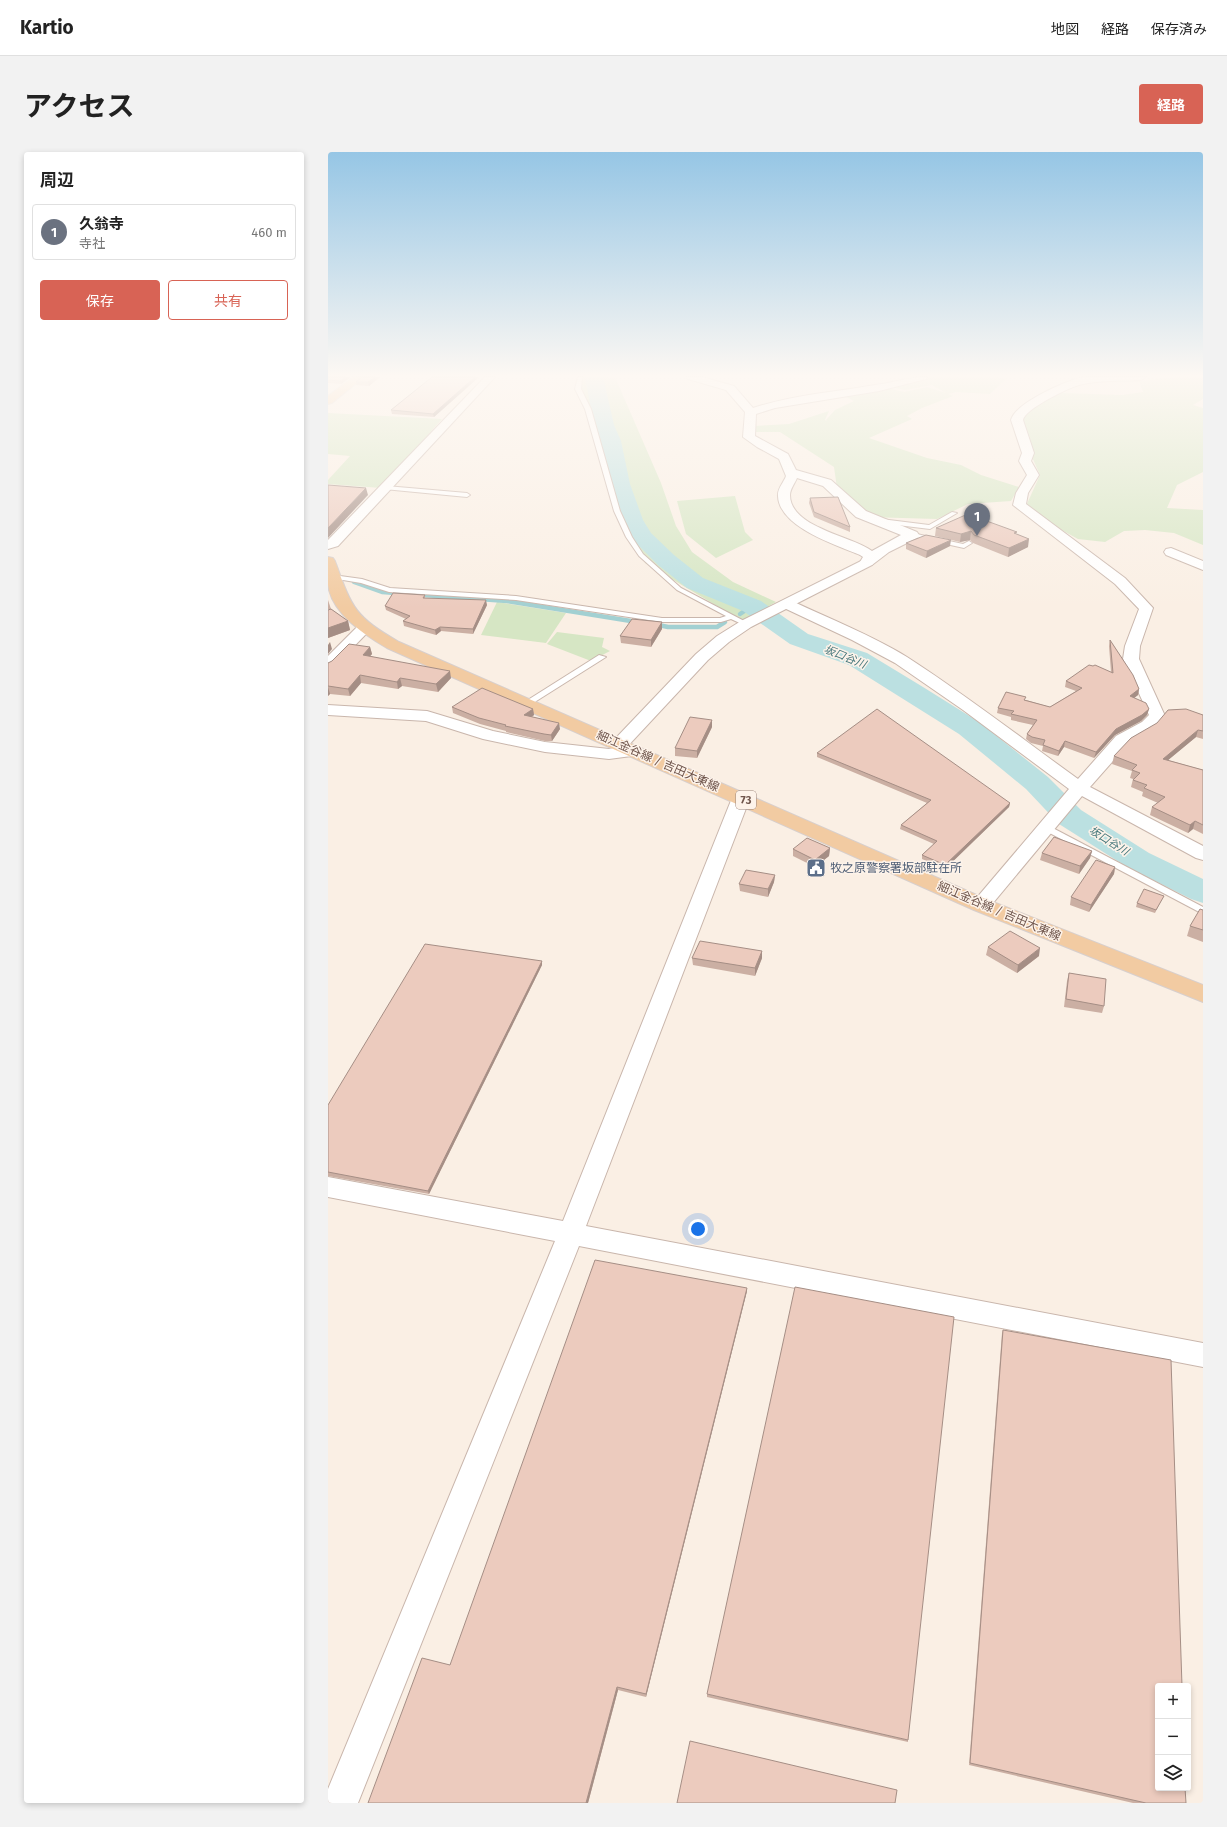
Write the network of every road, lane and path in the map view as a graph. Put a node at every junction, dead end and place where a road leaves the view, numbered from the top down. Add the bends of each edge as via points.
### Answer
1 (418, 454) edge
2 (601, 454) edge
3 (777, 454) edge
4 (1028, 454) edge
5 (791, 472) junction
6 (386, 488) junction
7 (467, 495) dead end
8 (954, 513) dead end
9 (875, 520) junction
10 (912, 535) junction
11 (969, 543) edge
12 (328, 546) edge
13 (1171, 552) dead end
14 (867, 562) junction
15 (1203, 566) edge
16 (331, 569) edge
17 (784, 605) junction
18 (730, 616) junction
19 (749, 622) junction
20 (364, 628) junction
21 (602, 657) dead end
22 (328, 665) edge
23 (527, 703) junction
24 (328, 710) edge
25 (626, 748) junction
26 (1078, 788) junction
27 (741, 798) junction
28 (1050, 825) junction
29 (1203, 854) edge
30 (981, 904) junction
31 (1203, 911) edge
32 (1203, 994) edge
33 (328, 1187) edge
34 (571, 1233) junction
35 (1203, 1354) edge
36 (340, 1803) edge

1 - 6 street
2 - 18 lane via 617,511 629,538 641,555 679,589
3 - 5 street via 784,458
4 - 26 street via 1025,461 1033,475 1022,493 1019,505 1120,581 1146,608 1132,649 1131,662 1157,716 1148,726 1122,740
5 - 9 street via 827,483 860,514
5 - 14 street via 792,476 784,495 784,501 790,511 810,527 865,552 870,556
6 - 7 lane
6 - 12 street
8 - 9 lane via 930,527
9 - 10 street
10 - 11 lane via 964,546
10 - 14 street
13 - 15 street
14 - 17 street
16 - 18 lane via 389,590 516,598 662,620 721,620
16 - 20 main road, 細江金谷線 / 吉田大東線 / 73 via 348,612
17 - 19 street
17 - 26 street via 857,637 900,660 969,707
18 - 19 lane
19 - 25 street via 722,639 702,657
20 - 22 street
20 - 23 main road, 細江金谷線 / 吉田大東線 / 73 via 393,645
21 - 23 lane
23 - 25 main road, 細江金谷線 / 吉田大東線 / 73
24 - 25 street via 427,716 489,735 545,747 609,754
25 - 27 main road, 細江金谷線 / 吉田大東線 / 73
26 - 28 street
26 - 29 street
27 - 30 main road, 細江金谷線 / 吉田大東線 / 73
27 - 34 street
28 - 30 street
28 - 31 lane
30 - 32 main road, 細江金谷線 / 吉田大東線 / 73
33 - 34 street
34 - 35 street
34 - 36 street

